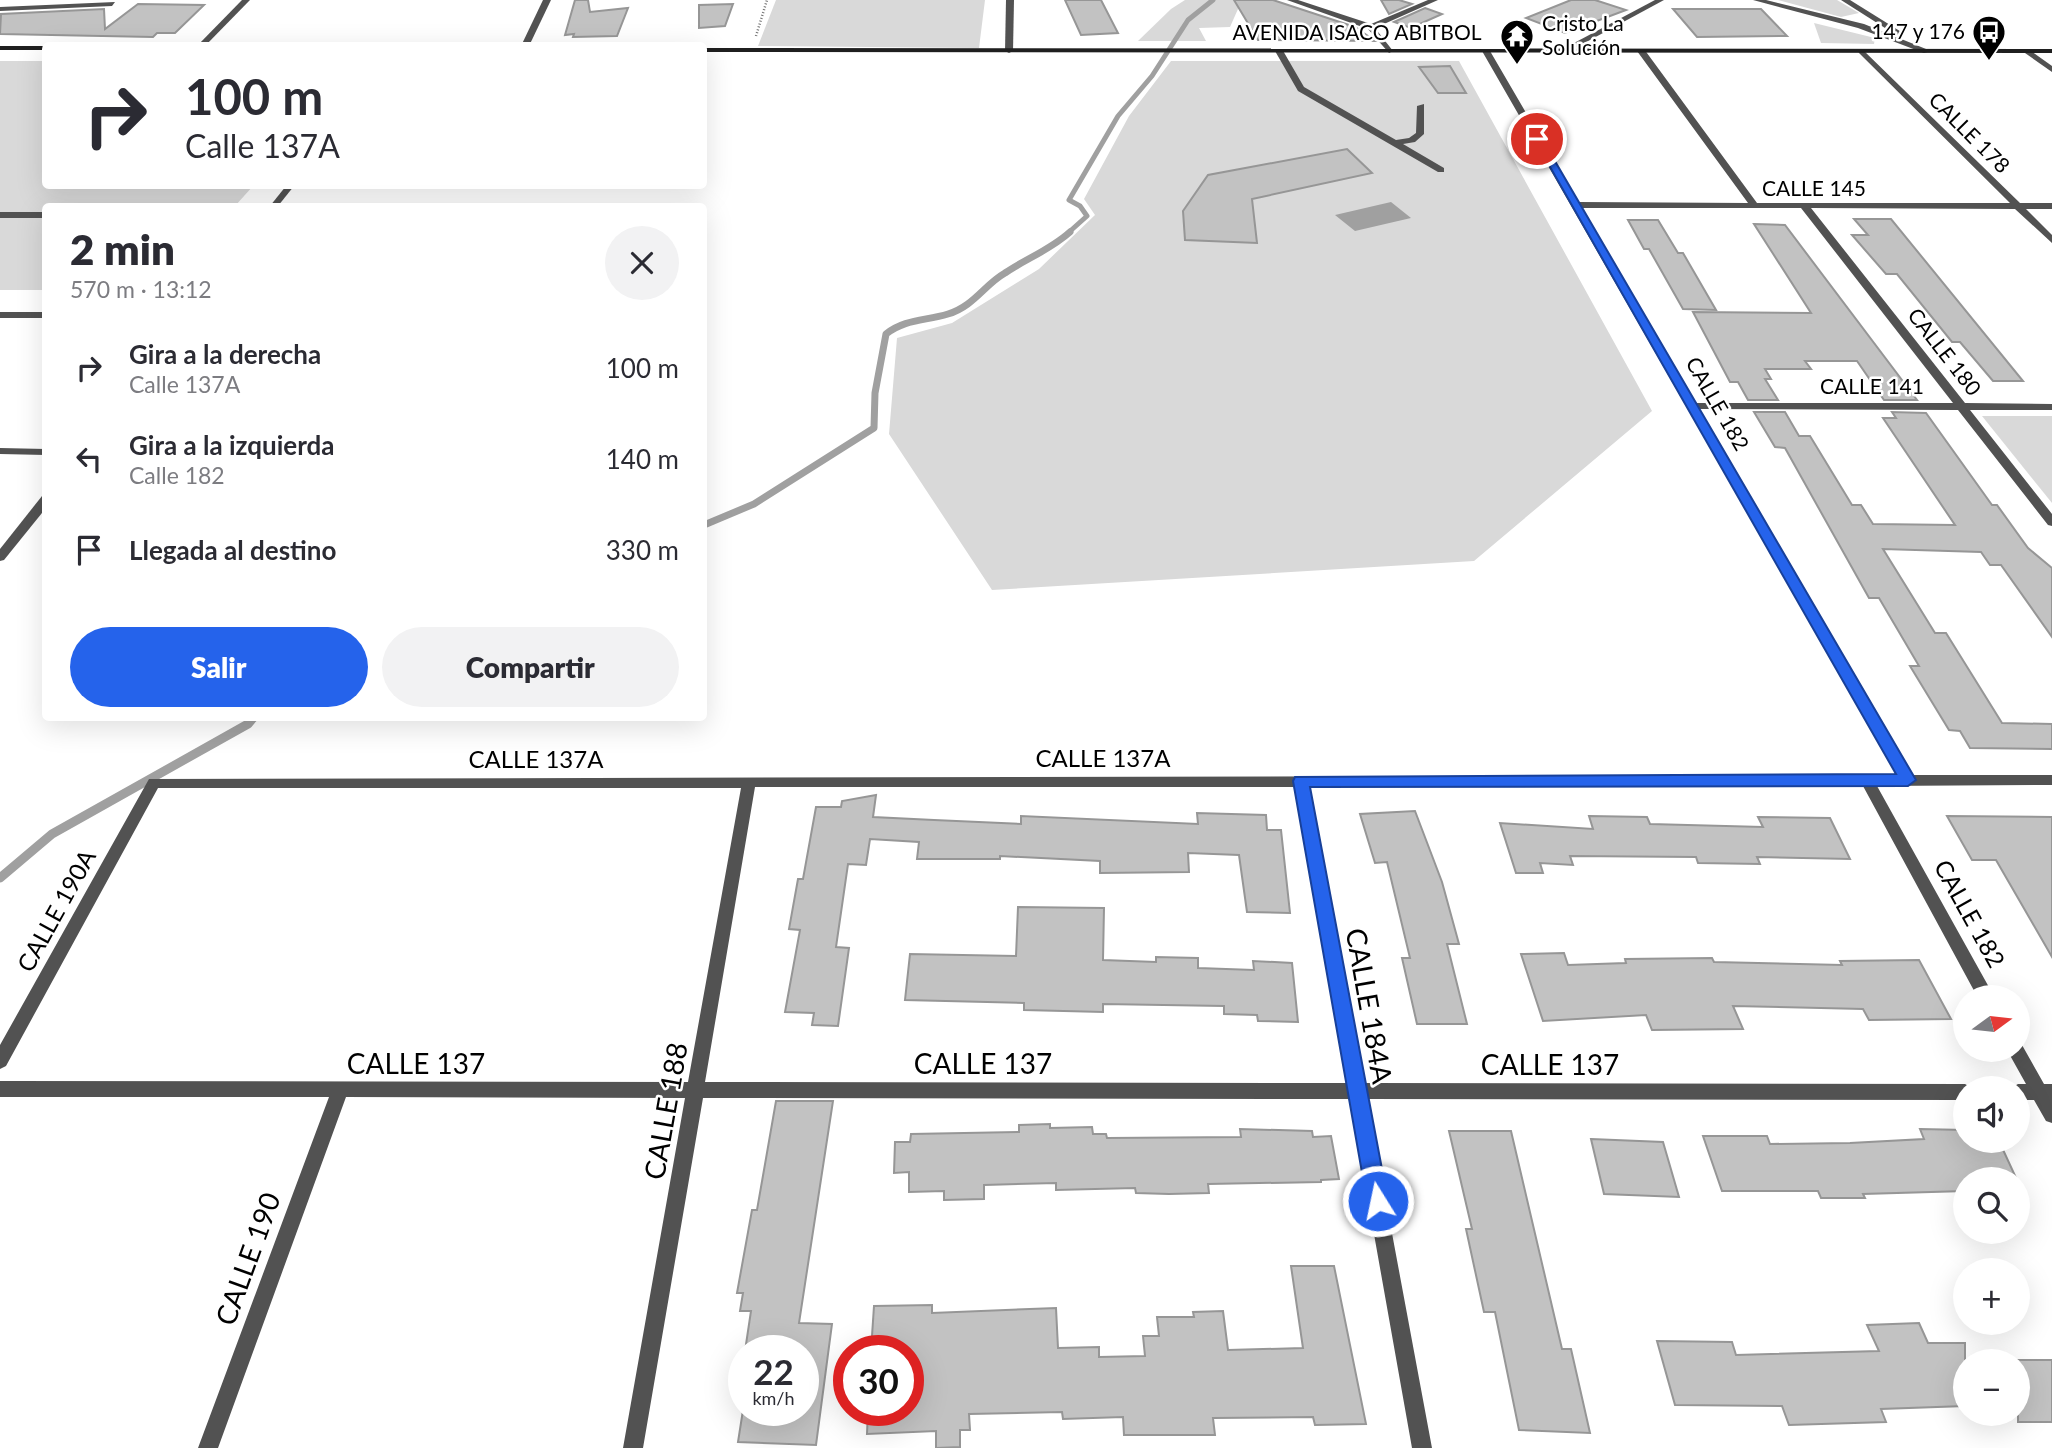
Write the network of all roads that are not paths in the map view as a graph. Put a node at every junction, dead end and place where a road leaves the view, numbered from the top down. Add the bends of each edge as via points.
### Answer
1 (246, 0) edge
2 (547, 0) edge
3 (1010, 0) edge
4 (1291, 0) edge
5 (1434, 0) edge
6 (1660, 0) edge
7 (1757, 0) edge
8 (1845, 0) edge
9 (113, 4) dead end
10 (0, 9) edge
11 (1371, 27) junction
12 (204, 42) edge
13 (527, 42) edge
14 (0, 48) edge
15 (42, 48) edge
16 (707, 50) edge
17 (1009, 51) junction
18 (1279, 51) junction
19 (1389, 51) junction
20 (1486, 51) junction
21 (1563, 51) junction
22 (1641, 51) junction
23 (1862, 51) junction
24 (1927, 51) junction
25 (2028, 51) junction
26 (2052, 51) edge
27 (2052, 70) edge
28 (1421, 106) dead end
29 (1395, 143) junction
30 (1441, 170) dead end
31 (288, 189) edge
32 (276, 203) edge
33 (1575, 205) junction
34 (1755, 206) junction
35 (2017, 206) junction
36 (2052, 206) edge
37 (1805, 207) junction
38 (0, 215) edge
39 (42, 215) edge
40 (2052, 240) edge
41 (0, 315) edge
42 (42, 315) edge
43 (1692, 406) junction
44 (1963, 407) junction
45 (2052, 407) edge
46 (0, 452) edge
47 (42, 452) edge
48 (42, 504) edge
49 (2052, 522) edge
50 (0, 557) edge
51 (1867, 780) junction
52 (1908, 780) junction
53 (2052, 780) edge
54 (1301, 781) junction
55 (749, 782) junction
56 (154, 783) joint
57 (1980, 985) edge
58 (0, 1061) edge
59 (2025, 1062) edge
60 (0, 1089) edge
61 (340, 1090) junction
62 (696, 1090) junction
63 (1358, 1091) junction
64 (1953, 1092) edge
65 (2046, 1092) edge
66 (2052, 1115) edge
67 (208, 1448) edge
68 (633, 1448) edge
69 (1422, 1448) edge

1 - 12 street
2 - 13 street
3 - 17 street
4 - 11 street
5 - 11 street
6 - 21 street
7 - 24 street via 1861,26
8 - 24 street
9 - 10 street
11 - 19 street
14 - 15 main road
16 - 17 main road, AVENIDA ISACO ABITBOL
17 - 18 main road, AVENIDA ISACO ABITBOL
18 - 19 main road, AVENIDA ISACO ABITBOL
18 - 29 street via 1301,89
19 - 20 main road, AVENIDA ISACO ABITBOL
20 - 21 main road, AVENIDA ISACO ABITBOL
20 - 33 street, CALLE 182
21 - 22 main road, AVENIDA ISACO ABITBOL
22 - 23 main road, AVENIDA ISACO ABITBOL
22 - 34 street
23 - 24 main road, AVENIDA ISACO ABITBOL
23 - 35 street, CALLE 178
24 - 25 main road, AVENIDA ISACO ABITBOL
25 - 26 main road, AVENIDA ISACO ABITBOL
25 - 27 street
28 - 29 street via 1420,134
29 - 30 street
31 - 32 street
33 - 34 street, CALLE 145
33 - 43 street, CALLE 182
34 - 37 street, CALLE 145
35 - 36 street, CALLE 145
35 - 37 street, CALLE 145
35 - 40 street, CALLE 178
37 - 44 street, CALLE 180
38 - 39 street
41 - 42 street
43 - 44 street, CALLE 141
43 - 52 street, CALLE 182
44 - 45 street, CALLE 141
44 - 49 street, CALLE 180
46 - 47 street
48 - 50 street
51 - 52 street, CALLE 137A
51 - 54 street, CALLE 137A
51 - 57 street, CALLE 182
52 - 53 street, CALLE 137A
54 - 55 street, CALLE 137A
54 - 63 street, CALLE 184A
55 - 56 street, CALLE 137A
55 - 62 street, CALLE 188
56 - 58 street, CALLE 190A
59 - 65 street
60 - 61 street, CALLE 137
61 - 62 street, CALLE 137
61 - 67 street, CALLE 190
62 - 63 street, CALLE 137
62 - 68 street, CALLE 188
63 - 64 street, CALLE 137
63 - 69 street, CALLE 184A
65 - 66 street

